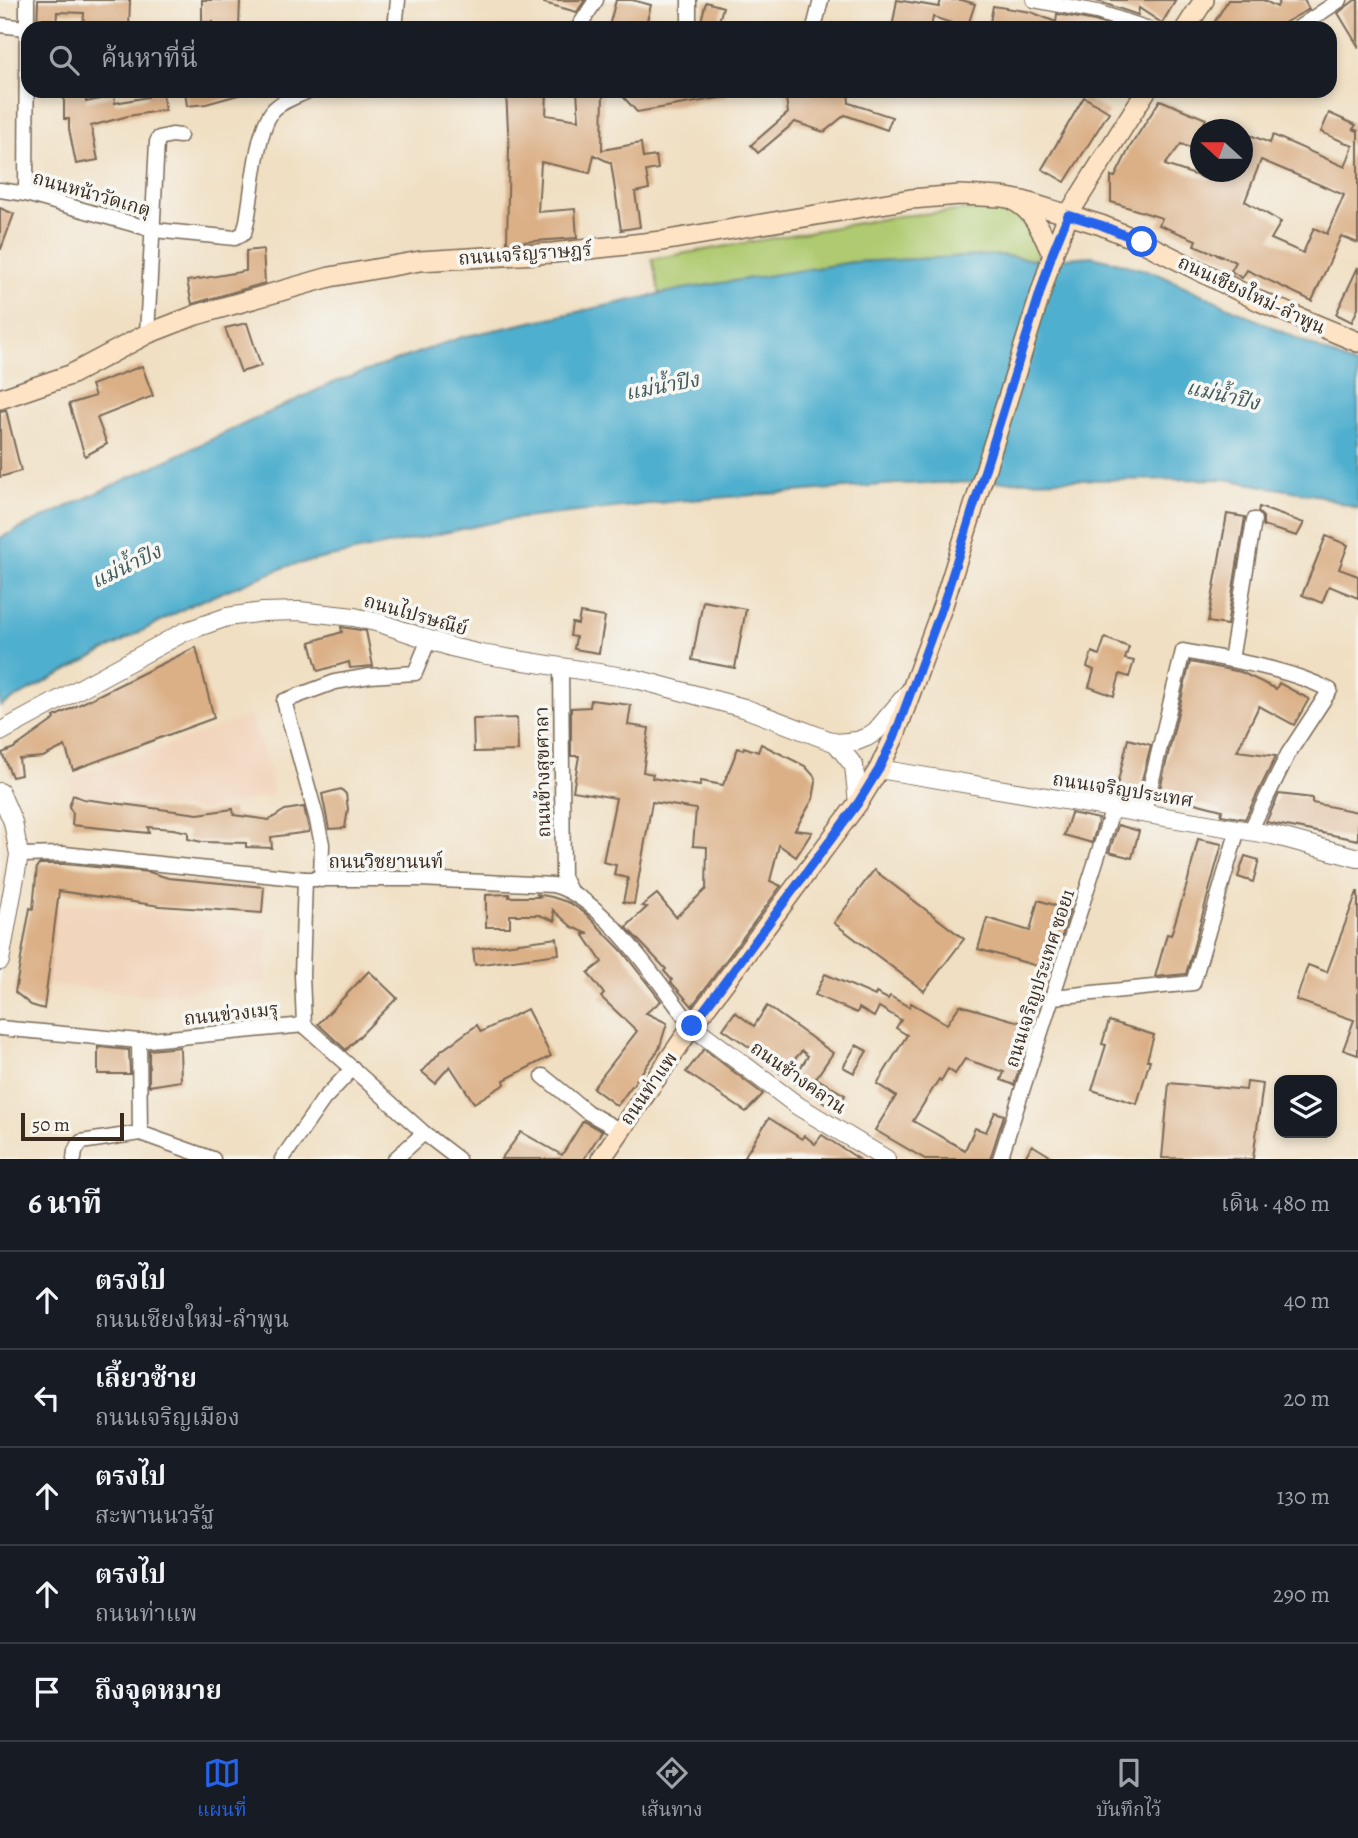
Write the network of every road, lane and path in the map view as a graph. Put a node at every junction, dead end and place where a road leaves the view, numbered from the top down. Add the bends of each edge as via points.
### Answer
1 (27, 0) edge
2 (398, 0) edge
3 (596, 0) edge
4 (689, 0) edge
5 (821, 0) edge
6 (1034, 0) edge
7 (1204, 0) edge
8 (1340, 0) edge
9 (26, 21) edge
10 (396, 21) edge
11 (582, 21) edge
12 (689, 21) edge
13 (816, 21) edge
14 (1125, 21) edge
15 (1190, 21) edge
16 (1308, 21) edge
17 (0, 25) edge
18 (21, 28) edge
19 (25, 98) edge
20 (293, 98) edge
21 (1142, 98) edge
22 (180, 136) dead end
23 (0, 190) edge
24 (26, 194) junction
25 (1002, 197) junction
26 (1068, 215) junction
27 (154, 230) junction
28 (1052, 254) junction
29 (147, 334) junction
30 (1357, 339) edge
31 (0, 399) edge
32 (1254, 520) dead end
33 (429, 639) junction
34 (1231, 660) junction
35 (561, 667) junction
36 (910, 691) junction
37 (0, 732) edge
38 (836, 743) junction
39 (879, 769) junction
40 (0, 792) edge
41 (858, 803) junction
42 (1113, 808) junction
43 (1144, 813) junction
44 (6, 822) edge
45 (1244, 830) junction
46 (19, 855) junction
47 (1358, 858) edge
48 (304, 879) junction
49 (321, 880) junction
50 (558, 881) junction
51 (0, 961) edge
52 (1052, 998) junction
53 (304, 1025) junction
54 (692, 1026) junction
55 (0, 1028) edge
56 (139, 1041) junction
57 (353, 1068) junction
58 (543, 1076) dead end
59 (618, 1130) junction
60 (140, 1133) junction
61 (424, 1133) junction
62 (74, 1159) edge
63 (213, 1159) edge
64 (282, 1159) edge
65 (395, 1159) edge
66 (458, 1159) edge
67 (601, 1159) edge
68 (886, 1159) edge
69 (1000, 1159) edge

1 - 9 street
2 - 10 street
3 - 11 street
4 - 12 street
5 - 13 street
6 - 14 street
7 - 15 main road
8 - 16 street
17 - 18 street
19 - 24 street
20 - 27 street via 272,111 263,129 244,233 235,239
21 - 26 main road, ถนนท่าแพ
22 - 27 street via 163,136 157,142
23 - 24 street, ถนนหน้าวัดเกตุ
24 - 27 street, ถนนหน้าวัดเกตุ
25 - 26 main road, ถนนเจริญราษฎร์
25 - 28 main road via 1030,212
25 - 29 main road, ถนนเจริญราษฎร์ via 911,199 662,241 419,261 330,277 196,315
26 - 28 main road, ถนนท่าแพ
26 - 30 main road, ถนนเชียงใหม่-ลำพูน via 1142,242 1259,301
27 - 29 street, ถนนหน้าวัดเกตุ
28 - 36 main road, ถนนท่าแพ via 943,605
29 - 31 main road, ถนนเจริญราษฎร์ via 70,375
32 - 34 street
33 - 35 street, ถนนไปรษณีย์ via 481,654
33 - 37 street, ถนนไปรษณีย์ via 380,623 330,614 263,612 227,617 184,632
33 - 49 street via 415,673 335,682 284,701 322,844
34 - 43 street via 1183,651
34 - 45 street via 1307,678 1330,690
35 - 38 street, ถนนไปรษณีย์ via 705,696
35 - 50 street, ถนนข้างสุขศาลา
36 - 38 street via 876,731 858,741
36 - 39 main road, ถนนท่าแพ
38 - 41 street via 854,766
39 - 41 main road, ถนนท่าแพ
39 - 42 street, ถนนเจริญประเทศ
40 - 44 street
41 - 54 main road, ถนนท่าแพ
42 - 43 street, ถนนเจริญประเทศ
42 - 52 street, ถนนเจริญประเทศ ซอย1
43 - 45 street, ถนนเจริญประเทศ
44 - 46 street
45 - 47 street, ถนนเจริญประเทศ
45 - 52 street via 1193,983
46 - 48 street, ถนนวิชยานนท์ via 64,853
46 - 51 street
48 - 49 street, ถนนวิชยานนท์
48 - 53 street
49 - 50 street, ถนนวิชยานนท์
50 - 54 street via 602,915
52 - 69 street, ถนนเจริญประเทศ ซอย1
53 - 56 street, ถนนข่วงเมรุ
53 - 57 street, ถนนข่วงเมรุ
54 - 59 main road, ถนนท่าแพ
54 - 68 street, ถนนช้างคลาน via 798,1106
55 - 56 street, ถนนข่วงเมรุ
56 - 60 street
57 - 61 street, ถนนข่วงเมรุ
57 - 64 street via 323,1100
58 - 59 street via 587,1112
59 - 67 main road, ถนนท่าแพ
60 - 62 street via 81,1142
60 - 63 street
61 - 65 street
61 - 66 street, ถนนข่วงเมรุ

